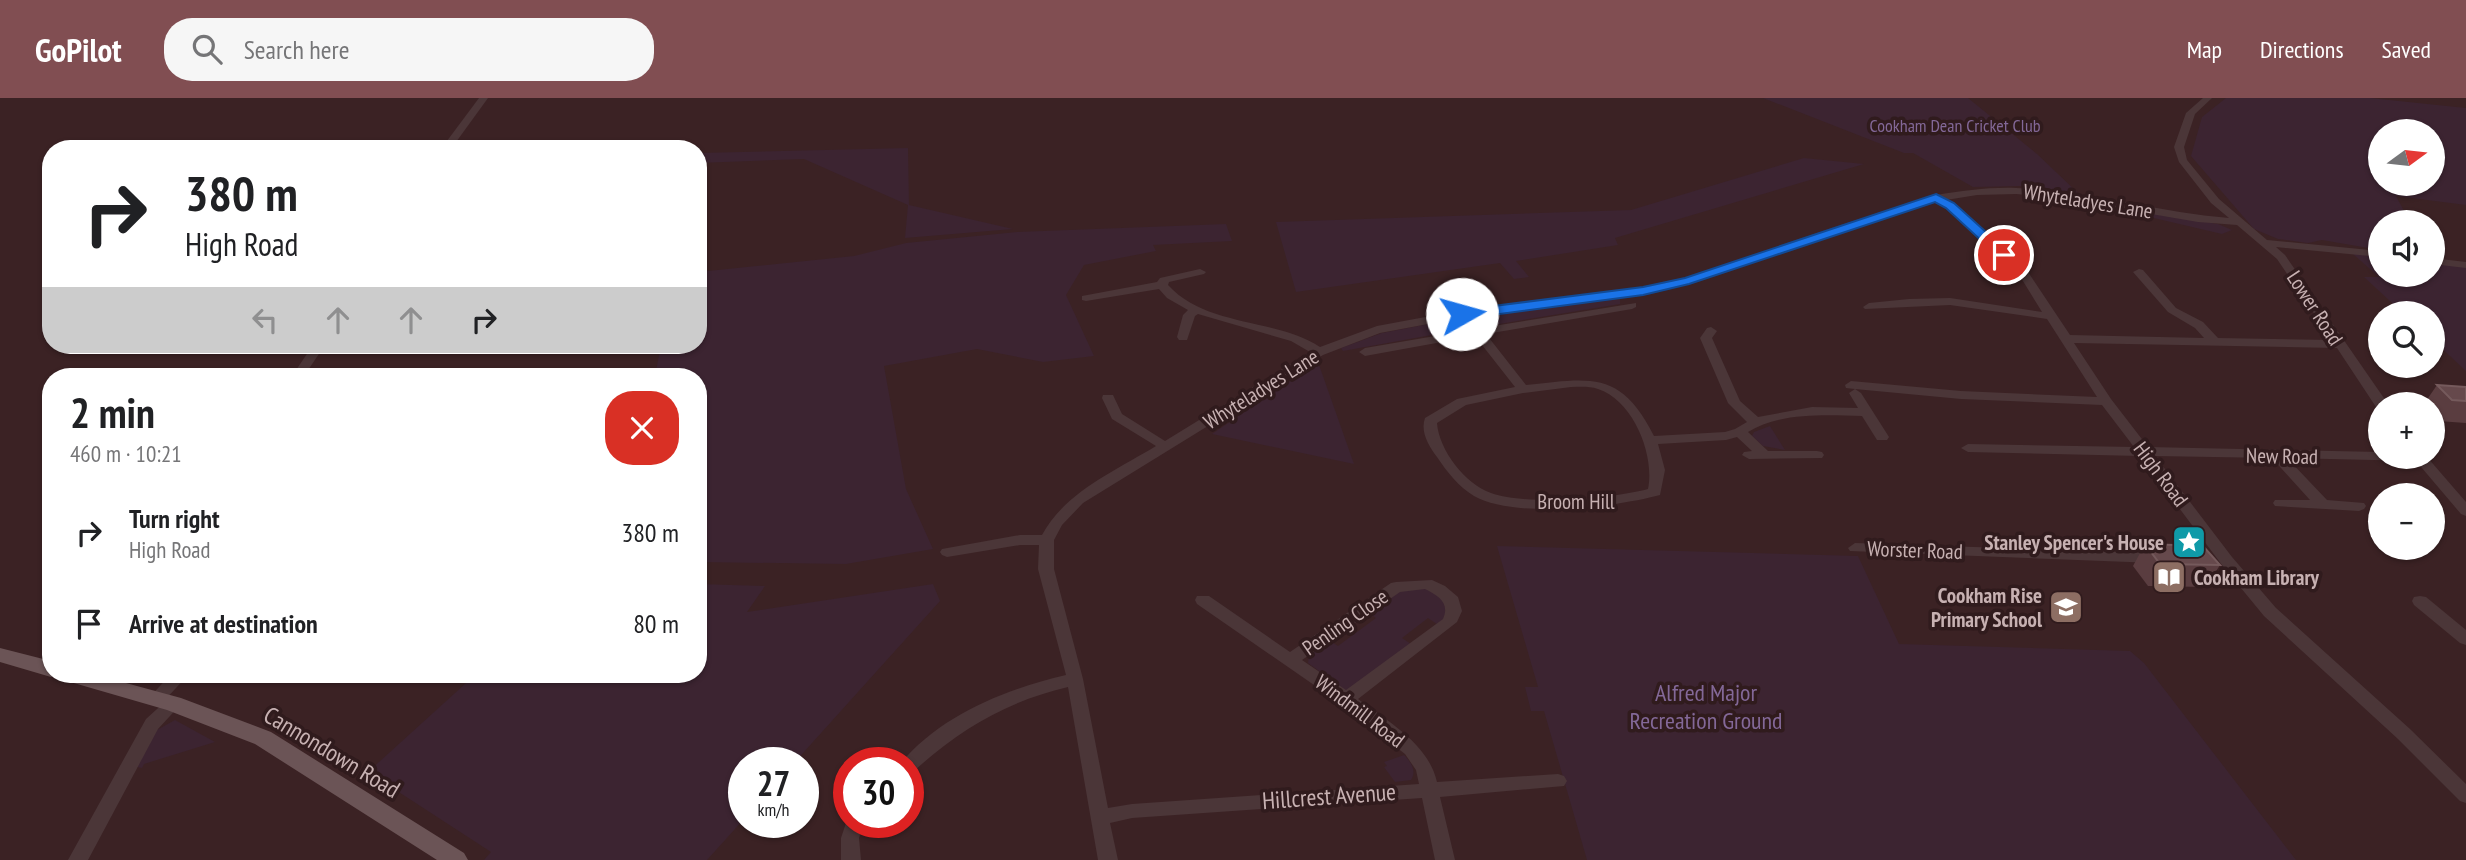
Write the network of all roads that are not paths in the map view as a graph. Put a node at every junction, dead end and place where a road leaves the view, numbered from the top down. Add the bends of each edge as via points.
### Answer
1 (484, 98) edge
2 (2199, 100) edge
3 (453, 140) edge
4 (1936, 198) junction
5 (2237, 222) junction
6 (2265, 243) junction
7 (2368, 253) edge
8 (2445, 263) edge
9 (2466, 265) edge
10 (1200, 272) dead end
11 (2139, 272) dead end
12 (1162, 285) junction
13 (1086, 298) dead end
14 (1632, 305) dead end
15 (1869, 307) dead end
16 (1196, 309) junction
17 (1462, 314) junction
18 (2052, 316) junction
19 (1711, 331) dead end
20 (1476, 333) junction
21 (1183, 337) dead end
22 (2064, 339) junction
23 (2216, 343) junction
24 (2339, 344) junction
25 (1319, 352) junction
26 (1366, 352) dead end
27 (1523, 388) junction
28 (2373, 392) edge
29 (1108, 398) dead end
30 (2106, 401) junction
31 (1866, 412) junction
32 (1755, 422) junction
33 (1740, 432) junction
34 (1882, 437) dead end
35 (1648, 440) junction
36 (1166, 447) junction
37 (1968, 447) dead end
38 (2145, 453) junction
39 (1749, 455) dead end
40 (1765, 455) junction
41 (1817, 455) dead end
42 (2277, 456) junction
43 (2368, 457) edge
44 (2432, 469) edge
45 (2459, 497) edge
46 (2280, 503) dead end
47 (2322, 504) junction
48 (2359, 506) dead end
49 (2466, 511) edge
50 (1047, 540) junction
51 (1855, 548) dead end
52 (947, 552) dead end
53 (2174, 559) edge
54 (2200, 560) edge
55 (2227, 561) junction
56 (1203, 600) dead end
57 (2430, 606) dead end
58 (2466, 639) edge
59 (0, 655) edge
60 (1291, 660) junction
61 (42, 667) edge
62 (1075, 679) junction
63 (100, 683) edge
64 (176, 683) edge
65 (1346, 699) junction
66 (165, 701) junction
67 (924, 750) edge
68 (1558, 781) dead end
69 (1430, 788) junction
70 (2466, 796) edge
71 (1101, 817) junction
72 (850, 838) edge
73 (78, 860) edge
74 (456, 860) edge
75 (851, 860) edge
76 (1108, 860) edge
77 (1445, 860) edge

1 - 3 street
2 - 5 street, Lower Road via 2179,147 2182,160
4 - 5 street, Whyteladyes Lane via 2002,189 2040,191
4 - 17 street, Whyteladyes Lane via 1689,281 1633,293
4 - 18 street, High Road via 2022,271
5 - 6 street, Lower Road
6 - 7 street
6 - 24 street, Lower Road via 2281,257
8 - 9 street
10 - 12 street via 1178,275
11 - 23 street via 2172,310 2199,325
12 - 13 street
12 - 16 street via 1167,294
14 - 20 street
15 - 18 street via 1904,302 1976,304
16 - 21 street via 1189,314
16 - 25 street via 1298,339
17 - 20 street
17 - 25 street, Whyteladyes Lane via 1377,330
18 - 22 street, High Road
19 - 32 street via 1706,338 1734,404
20 - 26 street
20 - 27 street
22 - 23 street
22 - 30 street, High Road
23 - 24 street
24 - 28 street, Lower Road
25 - 36 street, Whyteladyes Lane
27 - 35 street, Broom Hill via 1600,385 1619,395
27 - 35 street, Broom Hill via 1462,402 1430,421 1432,440 1468,485 1483,495 1502,500 1607,503 1635,499 1655,492 1658,468
29 - 36 street via 1117,416
30 - 31 street via 1853,389
30 - 38 street, High Road
31 - 32 street via 1812,411
31 - 34 street
32 - 33 street
33 - 35 street
33 - 40 street
36 - 50 street, Whyteladyes Lane via 1078,500
37 - 38 street, New Road
38 - 42 street, New Road
38 - 55 street, High Road
39 - 40 street
40 - 41 street
42 - 43 street, New Road
42 - 47 street
44 - 45 street
45 - 49 street
46 - 47 street
47 - 48 street
50 - 52 street
50 - 62 street via 1046,569
51 - 53 street, Worster Road
54 - 55 street
55 - 70 street, High Road via 2279,622
56 - 60 street, Windmill Road
57 - 58 street
59 - 61 main road
60 - 65 street, Windmill Road
60 - 65 street, Penling Close via 1396,587 1427,584 1452,601 1449,622
62 - 67 street via 1022,693 968,717
62 - 71 street
63 - 66 main road, Cannondown Road
64 - 66 street
65 - 69 street, Windmill Road via 1411,750 1425,768
66 - 73 street
66 - 74 main road, Cannondown Road via 263,738
68 - 69 street, Hillcrest Avenue
69 - 71 street, Hillcrest Avenue
69 - 77 street, Windmill Road
71 - 76 street
72 - 75 street

